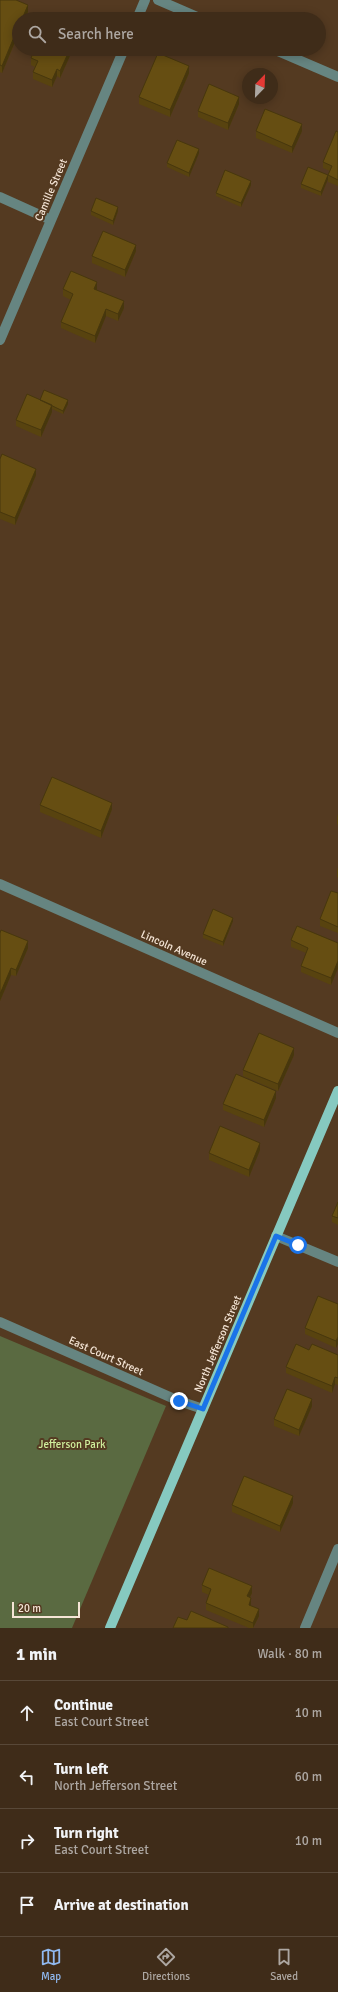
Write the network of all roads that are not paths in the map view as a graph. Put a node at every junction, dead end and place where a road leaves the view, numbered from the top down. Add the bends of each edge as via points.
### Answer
1 (145, 0) edge
2 (158, 0) edge
3 (140, 12) edge
4 (186, 12) edge
5 (121, 56) edge
6 (289, 56) edge
7 (338, 77) edge
8 (0, 197) edge
9 (51, 220) junction
10 (0, 340) edge
11 (0, 884) edge
12 (338, 1033) edge
13 (338, 1091) edge
14 (276, 1236) junction
15 (338, 1262) edge
16 (0, 1322) edge
17 (203, 1409) junction
18 (338, 1549) edge
19 (110, 1628) edge
20 (304, 1628) edge

1 - 3 street
2 - 4 street
5 - 9 street, Camille Street
6 - 7 street
8 - 9 street
9 - 10 street, Camille Street
11 - 12 street, Lincoln Avenue
13 - 14 main road, North Jefferson Street
14 - 15 street
14 - 17 main road, North Jefferson Street
16 - 17 street, East Court Street via 179,1401
17 - 19 main road, North Jefferson Street
18 - 20 street

